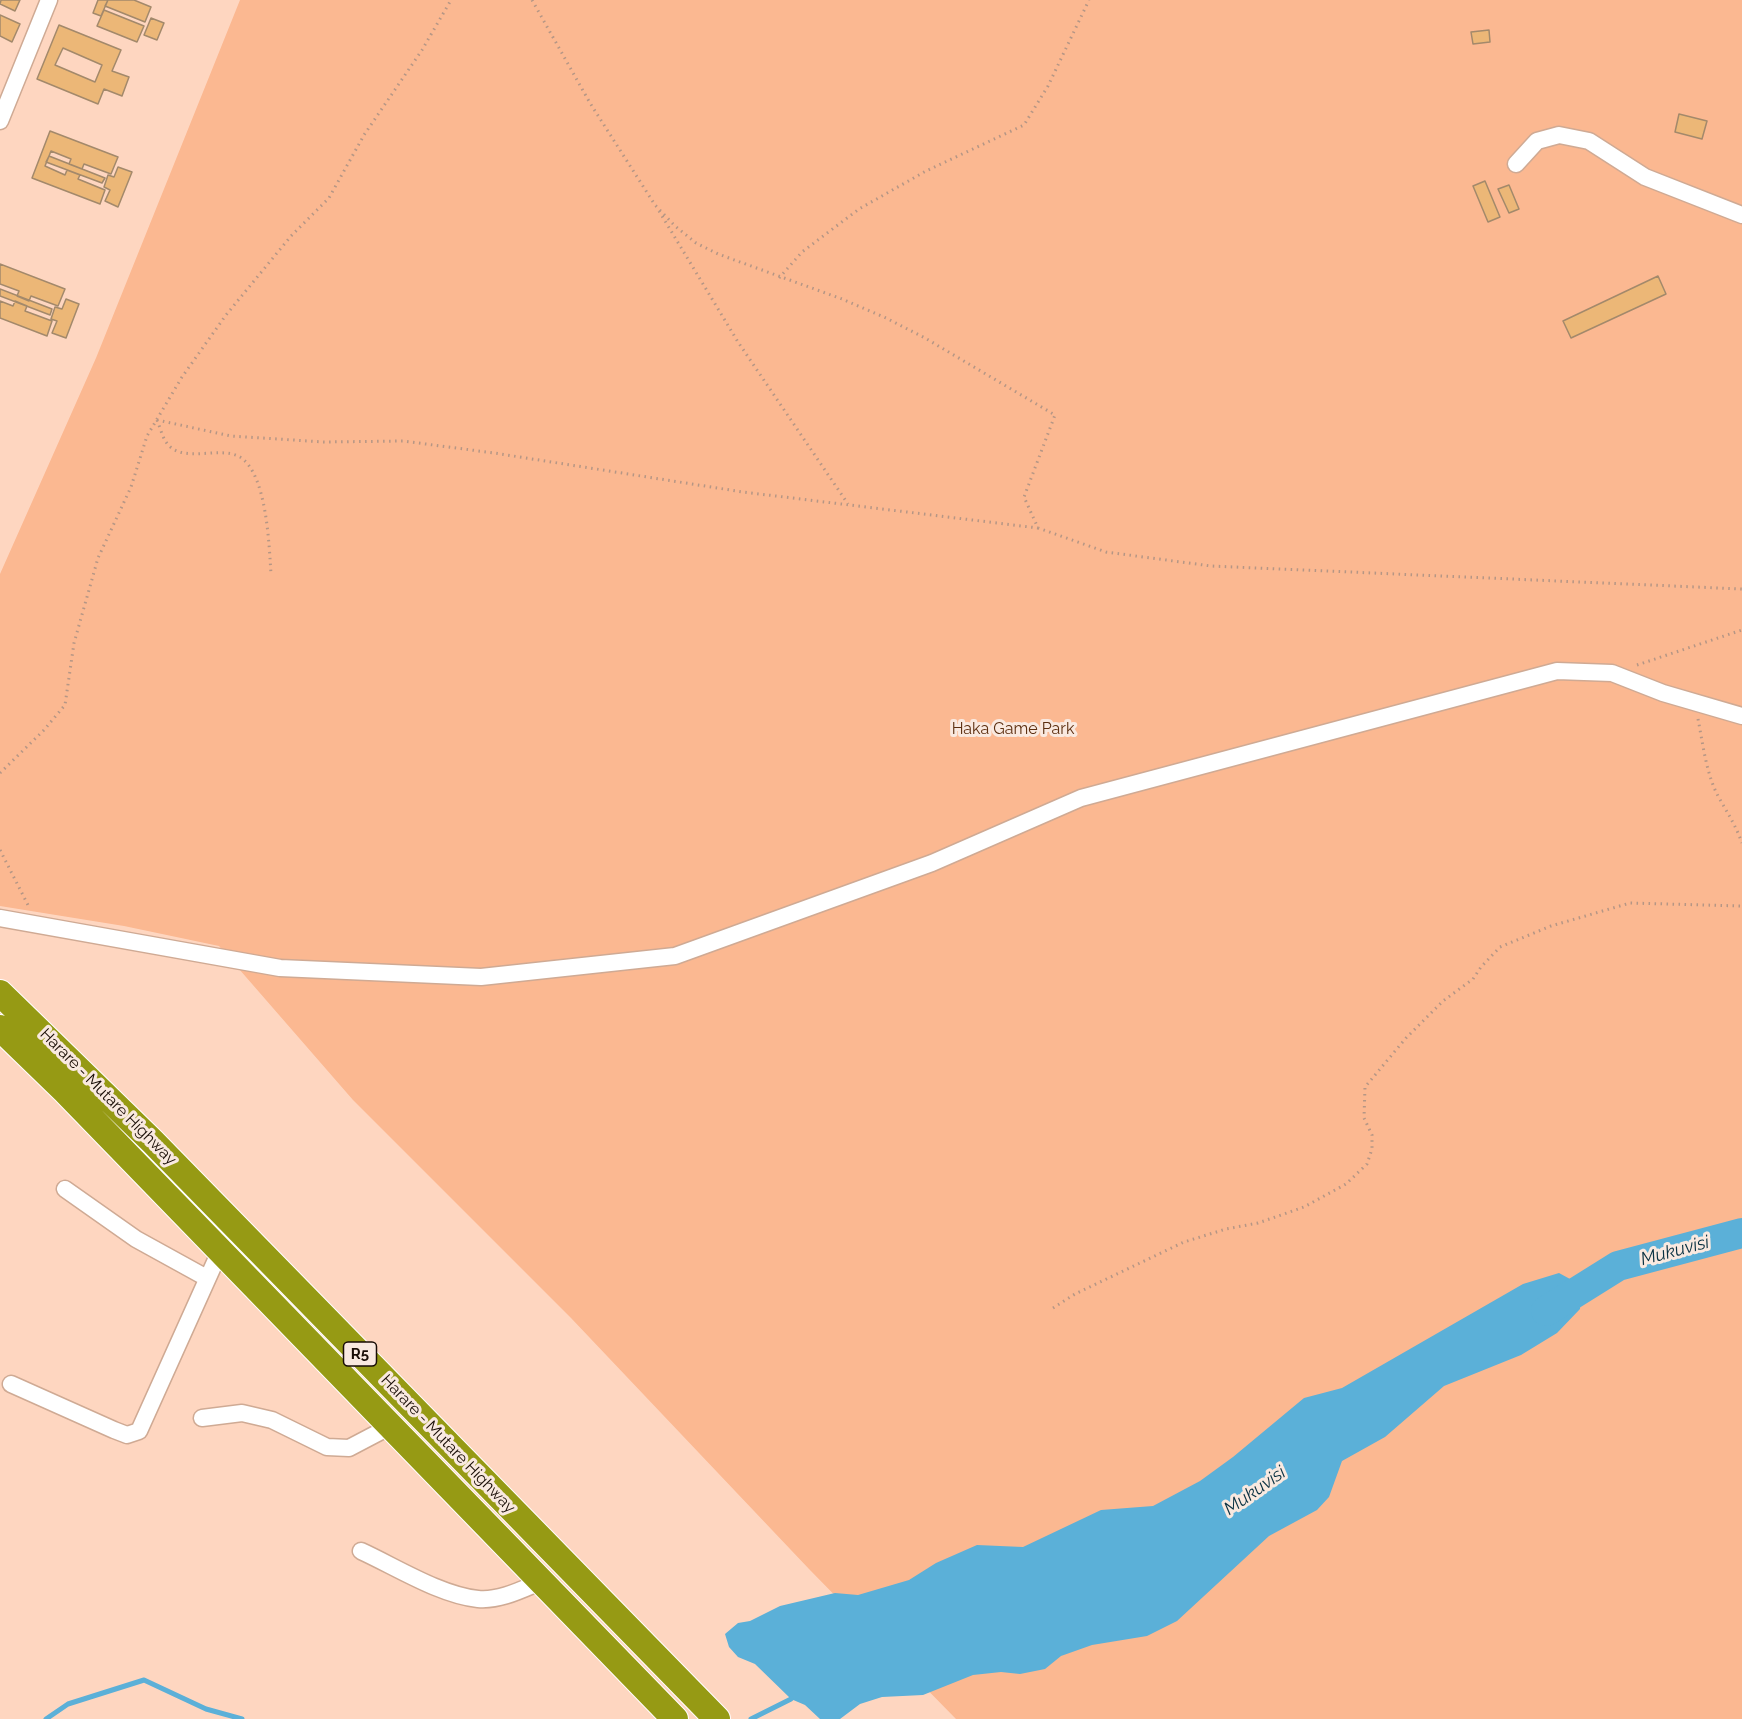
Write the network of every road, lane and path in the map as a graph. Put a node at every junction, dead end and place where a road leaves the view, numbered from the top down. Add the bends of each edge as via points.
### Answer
1 (49, 0) edge
2 (451, 0) edge
3 (532, 0) edge
4 (1089, 0) edge
5 (0, 121) edge
6 (1516, 164) dead end
7 (655, 205) junction
8 (1742, 216) edge
9 (779, 278) junction
10 (157, 420) junction
11 (848, 504) junction
12 (1038, 528) junction
13 (271, 574) dead end
14 (1742, 589) edge
15 (1742, 630) edge
16 (1612, 673) junction
17 (1696, 703) junction
18 (1742, 716) edge
19 (0, 773) edge
20 (1742, 843) edge
21 (0, 850) edge
22 (1742, 906) edge
23 (0, 918) edge
24 (38, 924) junction
25 (0, 993) edge
26 (0, 1028) edge
27 (64, 1189) dead end
28 (220, 1251) junction
29 (205, 1278) junction
30 (1053, 1308) dead end
31 (11, 1384) dead end
32 (202, 1418) dead end
33 (389, 1427) junction
34 (361, 1551) dead end
35 (540, 1582) junction
36 (675, 1719) edge
37 (717, 1719) edge

1 - 5 lane
2 - 10 path via 364,135 329,198 291,236 226,315
3 - 7 path via 590,104
4 - 9 path via 1048,86 1023,125 926,171 859,209 802,252
6 - 8 lane via 1537,141 1559,135 1589,141 1645,177
7 - 9 path via 696,243
7 - 11 path via 738,342
9 - 12 path via 886,318 1055,415 1024,497
10 - 11 path via 231,436 426,444
10 - 13 path via 166,442 177,451 228,454 247,464 265,516
10 - 19 path via 98,558 74,643 65,705
11 - 12 path
12 - 14 path via 1106,552 1210,566
15 - 16 path
16 - 17 lane
16 - 24 lane via 1557,671 1081,798 932,863 675,956 481,977 280,968
17 - 18 lane
17 - 20 path via 1702,747 1718,795
21 - 24 path
22 - 30 path via 1630,903 1551,926 1500,947 1473,979 1443,1001 1406,1038 1365,1087 1364,1118 1372,1135 1372,1149 1367,1164 1346,1184 1296,1210 1184,1242
23 - 24 lane
25 - 37 highway, Harare - Mutare Highway / R5 via 153,1142
26 - 28 highway, Harare - Mutare Highway / R5
27 - 29 lane via 136,1239
28 - 29 lane
28 - 33 highway, Harare - Mutare Highway / R5
29 - 31 lane via 139,1431 127,1435
32 - 33 lane via 242,1413 273,1420 327,1447 349,1448
33 - 35 highway, Harare - Mutare Highway / R5
34 - 35 lane via 451,1593 479,1599 504,1596
35 - 36 highway, Harare - Mutare Highway / R5

